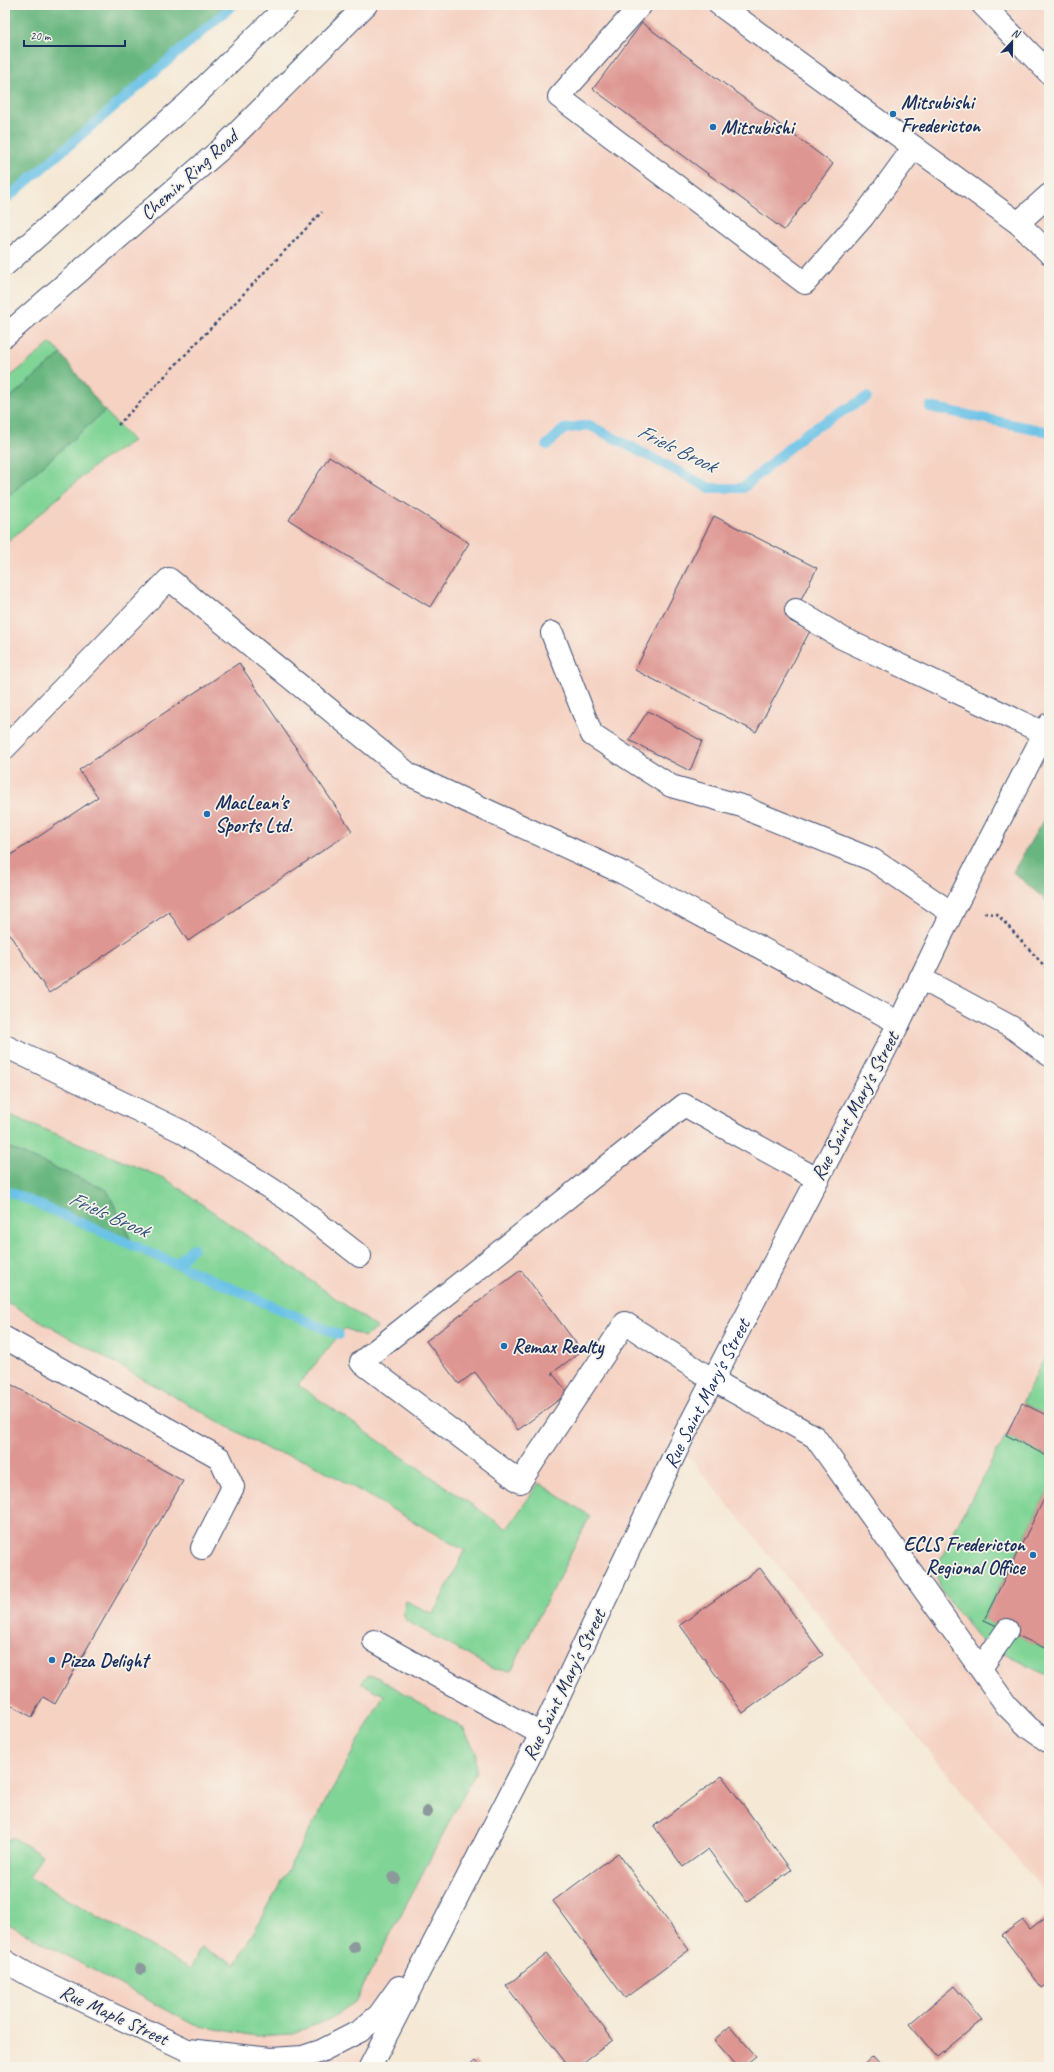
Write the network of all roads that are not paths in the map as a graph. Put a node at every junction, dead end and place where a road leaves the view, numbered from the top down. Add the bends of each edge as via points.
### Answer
1 (288, 5) edge
2 (366, 5) edge
3 (641, 5) edge
4 (720, 5) edge
5 (983, 5) edge
6 (1049, 73) edge
7 (914, 147) junction
8 (1049, 195) edge
9 (1018, 223) junction
10 (1049, 253) edge
11 (5, 265) edge
12 (5, 336) edge
13 (796, 610) dead end
14 (552, 633) dead end
15 (1047, 728) edge
16 (5, 748) edge
17 (952, 913) junction
18 (920, 978) junction
19 (899, 1023) junction
20 (5, 1046) edge
21 (1049, 1055) edge
22 (817, 1179) junction
23 (360, 1256) dead end
24 (5, 1338) edge
25 (713, 1380) junction
26 (202, 1548) dead end
27 (1006, 1630) dead end
28 (374, 1641) dead end
29 (980, 1668) junction
30 (541, 1734) junction
31 (1049, 1742) edge
32 (434, 1941) junction
33 (5, 1961) edge
34 (188, 2050) junction
35 (206, 2067) edge
36 (224, 2067) edge
37 (370, 2067) edge

1 - 11 main road via 187,104
2 - 12 main road, Chemin Ring Road via 221,149
3 - 7 main road via 559,97 805,283 863,217
4 - 7 main road
5 - 6 main road
7 - 9 main road
8 - 9 main road
9 - 10 main road
13 - 15 main road via 842,638
14 - 17 main road via 592,735 671,786 745,807 873,860
15 - 17 main road, Rue Saint Mary's Street
16 - 19 main road via 169,579 410,775 623,873
17 - 18 main road, Rue Saint Mary's Street
18 - 19 main road, Rue Saint Mary's Street
18 - 21 main road via 1013,1028
19 - 22 main road, Rue Saint Mary's Street
20 - 23 main road via 181,1131 287,1199
22 - 25 main road, Rue Saint Mary's Street
22 - 25 main road via 684,1105 361,1362 520,1482 625,1322
24 - 26 main road via 220,1458 233,1487
25 - 29 main road via 815,1437
25 - 30 main road, Rue Saint Mary's Street via 679,1445
27 - 29 main road
28 - 30 main road
29 - 31 main road via 1007,1706 1029,1728
30 - 32 main road, Rue Saint Mary's Street
32 - 34 main road via 378,2015 360,2031 332,2047 303,2057 271,2059
32 - 37 main road, Rue Saint Mary's Street
33 - 34 main road, Rue Maple Street via 28,1975
34 - 35 main road
34 - 36 main road, Rue Maple Street

